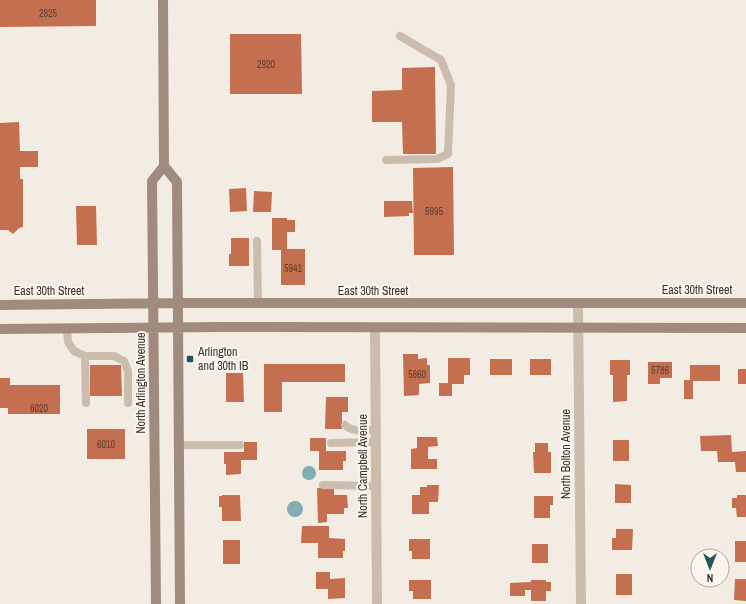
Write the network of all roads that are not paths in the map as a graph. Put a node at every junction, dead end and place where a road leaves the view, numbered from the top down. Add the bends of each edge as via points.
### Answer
1 (163, 0) edge
2 (400, 36) dead end
3 (386, 160) dead end
4 (164, 166) junction
5 (257, 241) dead end
6 (153, 303) junction
7 (178, 303) junction
8 (258, 303) junction
9 (578, 303) junction
10 (746, 303) edge
11 (0, 304) edge
12 (67, 328) junction
13 (153, 328) junction
14 (178, 328) junction
15 (375, 328) junction
16 (578, 328) junction
17 (746, 328) edge
18 (0, 329) edge
19 (85, 356) junction
20 (86, 403) dead end
21 (128, 403) dead end
22 (345, 425) dead end
23 (376, 430) junction
24 (376, 442) junction
25 (331, 443) dead end
26 (179, 445) junction
27 (240, 445) dead end
28 (323, 485) dead end
29 (376, 486) junction
30 (156, 604) edge
31 (180, 604) edge
32 (377, 604) edge
33 (580, 604) edge

1 - 4 main road
2 - 3 lane via 441,60 451,85 448,154 437,159
4 - 6 main road, North Arlington Avenue via 152,181
4 - 7 main road via 177,182
5 - 8 lane
6 - 7 main road, East 30th Street
6 - 11 main road, East 30th Street
6 - 13 main road, North Arlington Avenue
7 - 8 main road, East 30th Street
7 - 14 main road
8 - 9 main road, East 30th Street
9 - 10 main road, East 30th Street
9 - 16 street, North Bolton Avenue
12 - 13 main road
12 - 18 main road
12 - 19 lane via 68,342 74,351
13 - 14 main road
13 - 30 main road, North Arlington Avenue
14 - 15 main road
14 - 26 main road
15 - 16 main road
15 - 23 street, North Campbell Avenue
16 - 17 main road
16 - 33 street, North Bolton Avenue
19 - 20 lane
19 - 21 lane via 114,356 124,361 128,371
22 - 23 lane via 349,429
23 - 24 street, North Campbell Avenue
24 - 25 lane
24 - 29 street, North Campbell Avenue
26 - 27 lane
26 - 31 main road
28 - 29 lane
29 - 32 street, North Campbell Avenue

